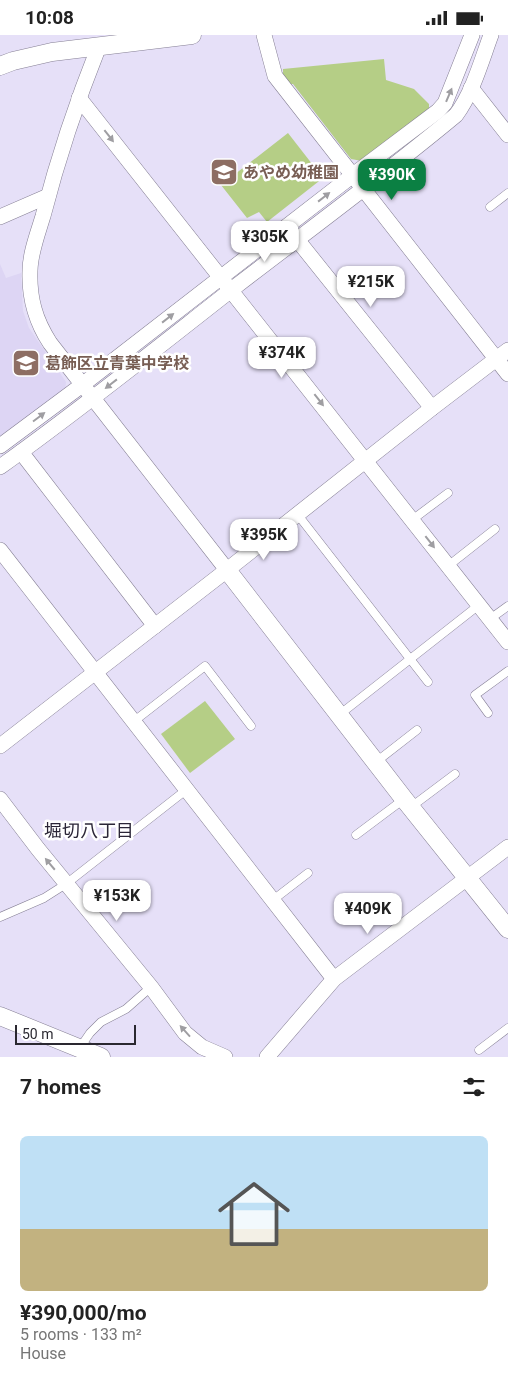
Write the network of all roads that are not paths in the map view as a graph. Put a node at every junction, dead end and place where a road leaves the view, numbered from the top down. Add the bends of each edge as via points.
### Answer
1 (192, 35) edge
2 (264, 35) edge
3 (472, 35) edge
4 (491, 35) edge
5 (100, 40) edge
6 (0, 66) edge
7 (471, 88) junction
8 (79, 98) junction
9 (508, 135) edge
10 (353, 175) junction
11 (364, 189) junction
12 (508, 193) edge
13 (48, 196) junction
14 (490, 207) dead end
15 (0, 217) edge
16 (287, 227) junction
17 (297, 239) junction
18 (221, 277) junction
19 (232, 290) junction
20 (502, 355) edge
21 (508, 374) edge
22 (82, 385) junction
23 (92, 398) junction
24 (432, 408) junction
25 (0, 446) edge
26 (21, 452) junction
27 (366, 461) junction
28 (0, 467) edge
29 (448, 493) dead end
30 (298, 515) junction
31 (412, 520) junction
32 (495, 529) dead end
33 (0, 550) edge
34 (448, 566) junction
35 (227, 571) junction
36 (479, 605) junction
37 (508, 606) edge
38 (490, 619) junction
39 (156, 626) junction
40 (508, 642) edge
41 (409, 659) junction
42 (508, 671) edge
43 (95, 673) junction
44 (428, 682) dead end
45 (488, 713) dead end
46 (339, 715) junction
47 (133, 722) junction
48 (251, 726) dead end
49 (417, 730) dead end
50 (0, 746) edge
51 (376, 762) junction
52 (455, 774) dead end
53 (186, 790) junction
54 (0, 799) edge
55 (408, 803) junction
56 (356, 835) dead end
57 (508, 847) edge
58 (308, 873) dead end
59 (468, 878) junction
60 (66, 883) junction
61 (272, 900) junction
62 (0, 917) edge
63 (508, 929) edge
64 (334, 979) junction
65 (151, 987) junction
66 (0, 1016) edge
67 (508, 1028) edge
68 (80, 1049) junction
69 (479, 1050) dead end
70 (101, 1057) edge
71 (225, 1057) edge
72 (267, 1057) edge

1 - 5 street
2 - 10 street via 275,76
10 -> 3 street via 445,103
4 - 7 street
5 - 6 street
5 - 8 street
7 - 9 street
7 - 11 street via 456,115
8 - 13 street
8 -> 18 street
10 - 11 street
16 -> 10 street
11 - 17 street
11 - 20 street
12 - 14 lane
13 - 15 street
13 - 22 street via 31,259 31,301 42,331
16 - 17 street
16 - 18 street
17 - 19 street
17 - 24 street
18 - 19 street
22 -> 18 street
19 -> 23 street
19 -> 27 street
20 - 21 street
20 - 24 street
22 - 23 street
25 -> 22 street
23 - 26 street
23 - 35 street
24 - 27 street
26 - 28 street
26 - 39 street
27 - 30 street
27 - 31 street
29 - 31 lane
30 - 35 street
30 - 41 lane
31 -> 34 street
32 - 34 lane
33 - 43 street
34 - 36 street
35 - 39 street
35 - 46 street
36 - 38 street
36 - 41 lane
37 - 38 lane
38 - 40 street
39 - 43 street
41 - 44 lane
41 - 46 lane
42 - 45 lane via 476,695
43 - 47 street
43 - 50 street
46 - 51 street
47 - 48 lane via 204,666
47 - 53 street
49 - 51 lane
51 - 55 street
52 - 55 lane
53 - 60 lane
53 - 61 street
60 -> 54 street
55 - 56 lane
55 - 59 street
57 - 59 street
58 - 61 lane
59 - 63 street
59 - 64 street
60 - 62 lane via 44,898
60 - 65 street
61 - 64 street
64 - 72 street
65 - 68 lane via 126,1009 102,1021
71 -> 65 street via 202,1047 185,1033
66 - 68 street
67 - 69 lane
68 - 70 street

